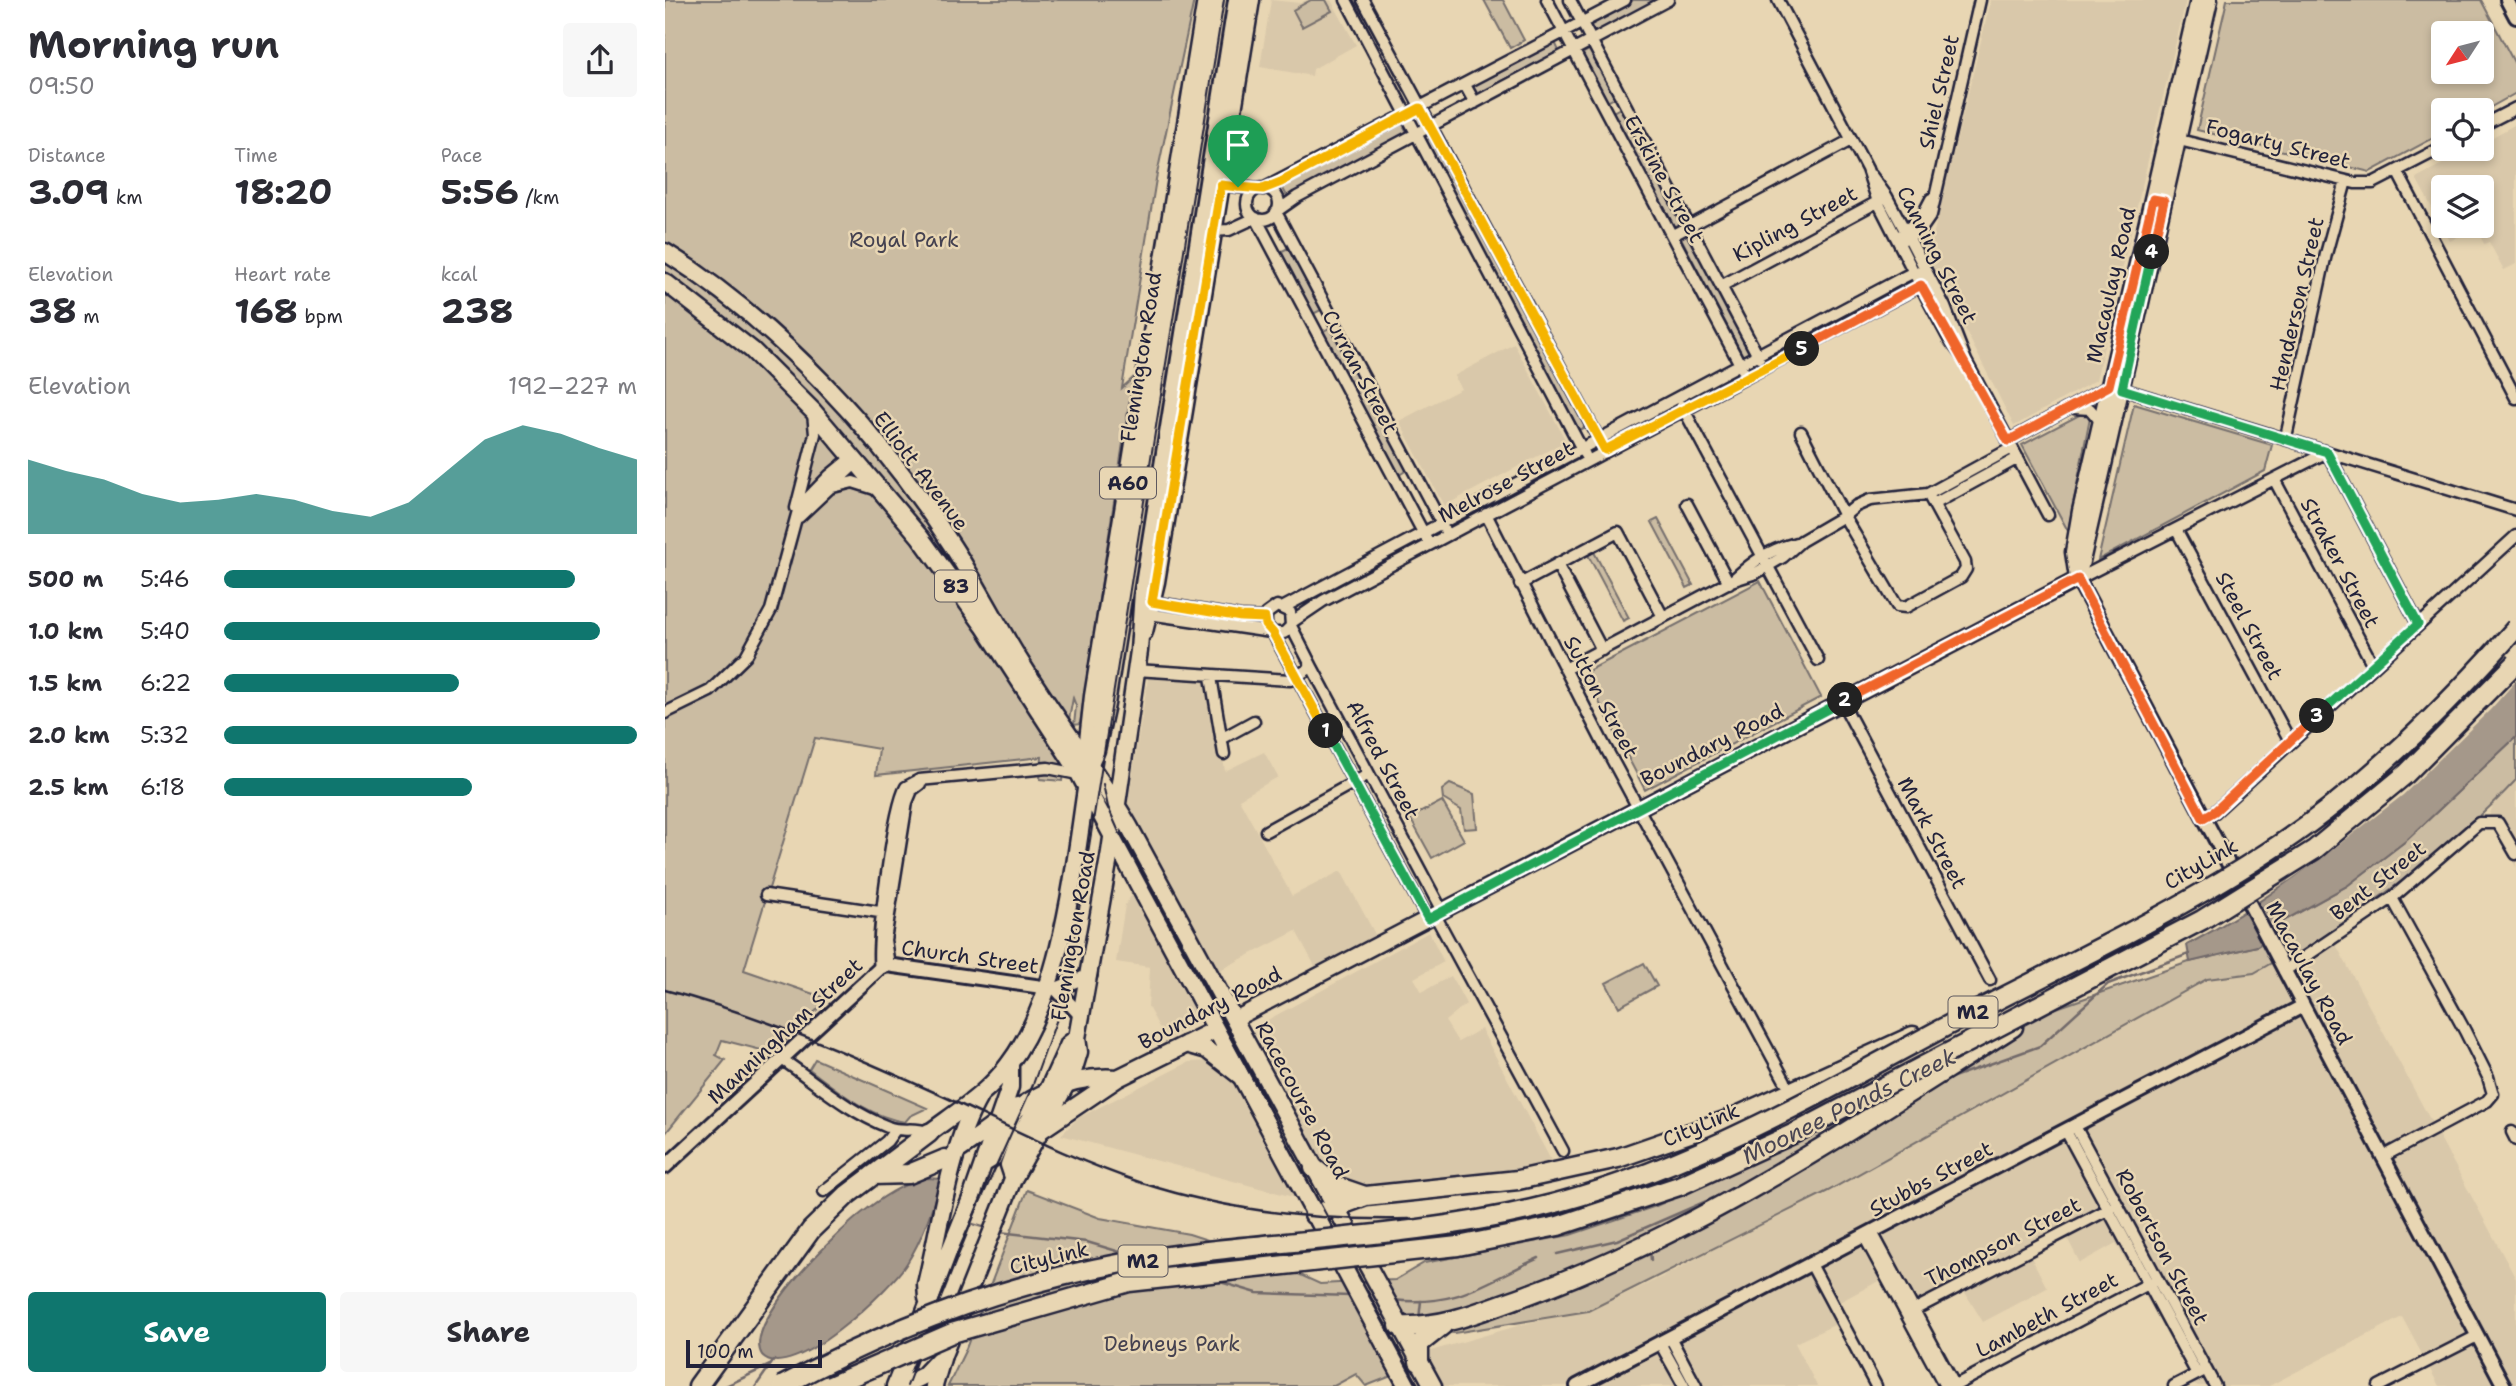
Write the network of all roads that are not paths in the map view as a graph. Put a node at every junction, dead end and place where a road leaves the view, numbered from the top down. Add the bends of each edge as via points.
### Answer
1 (1206, 0) edge
2 (1218, 0) edge
3 (1237, 0) edge
4 (1251, 0) edge
5 (1346, 0) edge
6 (1363, 0) edge
7 (1547, 0) edge
8 (1570, 0) edge
9 (1625, 0) edge
10 (1668, 0) edge
11 (1778, 0) edge
12 (1980, 0) edge
13 (2198, 0) edge
14 (2210, 0) edge
15 (2507, 0) edge
16 (2516, 17) edge
17 (1581, 23) junction
18 (1564, 32) junction
19 (1592, 42) junction
20 (1573, 51) junction
21 (1465, 85) junction
22 (1412, 92) junction
23 (1399, 99) junction
24 (1622, 100) junction
25 (1475, 103) junction
26 (1420, 108) junction
27 (2516, 108) edge
28 (1604, 110) junction
29 (1407, 115) junction
30 (2494, 119) edge
31 (1430, 126) junction
32 (1416, 133) junction
33 (2173, 139) junction
34 (1851, 140) junction
35 (2431, 153) edge
36 (1201, 171) junction
37 (2397, 171) junction
38 (2346, 181) junction
39 (1221, 185) junction
40 (1262, 189) junction
41 (1882, 199) junction
42 (1173, 201) junction
43 (1277, 212) junction
44 (1255, 218) junction
45 (1690, 226) junction
46 (1206, 232) junction
47 (1907, 234) junction
48 (1673, 235) junction
49 (1182, 236) junction
50 (1897, 239) junction
51 (665, 252) edge
52 (1914, 272) junction
53 (1927, 273) junction
54 (1512, 281) junction
55 (665, 282) edge
56 (1921, 285) junction
57 (1721, 286) junction
58 (1499, 288) junction
59 (1941, 300) junction
60 (1850, 306) junction
61 (1933, 310) junction
62 (1857, 320) junction
63 (1808, 327) junction
64 (1816, 342) junction
65 (1956, 342) junction
66 (1757, 355) junction
67 (1740, 365) junction
68 (1764, 368) junction
69 (1747, 376) junction
70 (2116, 387) junction
71 (2516, 398) edge
72 (1678, 399) junction
73 (1179, 404) junction
74 (1684, 409) junction
75 (2067, 410) junction
76 (813, 411) junction
77 (2101, 422) junction
78 (1801, 432) dead end
79 (2286, 437) junction
80 (876, 443) junction
81 (2010, 444) junction
82 (1602, 446) junction
83 (2327, 452) junction
84 (1585, 455) junction
85 (855, 458) junction
86 (2018, 458) junction
87 (2274, 480) junction
88 (1535, 482) junction
89 (826, 490) junction
90 (1928, 494) junction
91 (1688, 504) dead end
92 (1934, 504) junction
93 (2516, 510) edge
94 (1486, 514) junction
95 (2048, 515) dead end
96 (903, 516) junction
97 (1844, 516) junction
98 (794, 524) junction
99 (2176, 529) junction
100 (1445, 530) junction
101 (2516, 536) edge
102 (1427, 539) junction
103 (1764, 561) junction
104 (1557, 564) junction
105 (2078, 579) junction
106 (1730, 582) junction
107 (1520, 584) junction
108 (1320, 596) junction
109 (1284, 607) junction
110 (1150, 608) junction
111 (1663, 617) junction
112 (1265, 618) junction
113 (1219, 619) junction
114 (1292, 624) junction
115 (2418, 624) junction
116 (2516, 628) edge
117 (1272, 632) junction
118 (1602, 650) junction
119 (1139, 651) junction
120 (1818, 660) dead end
121 (2516, 663) edge
122 (2373, 665) junction
123 (1312, 667) junction
124 (1565, 669) junction
125 (1136, 670) junction
126 (1211, 677) junction
127 (1296, 677) junction
128 (1842, 702) junction
129 (665, 713) edge
130 (1254, 721) dead end
131 (1221, 739) junction
132 (2290, 741) junction
133 (1224, 754) dead end
134 (1086, 771) junction
135 (1369, 774) junction
136 (1354, 782) junction
137 (1115, 802) junction
138 (1638, 808) junction
139 (2203, 818) junction
140 (1266, 831) dead end
141 (1112, 835) junction
142 (2516, 854) edge
143 (766, 895) dead end
144 (2392, 898) junction
145 (886, 913) junction
146 (1435, 915) junction
147 (885, 966) junction
148 (2284, 971) junction
149 (1090, 975) junction
150 (1990, 980) dead end
151 (2087, 980) junction
152 (1050, 988) junction
153 (2007, 994) junction
154 (2303, 1006) junction
155 (1082, 1017) junction
156 (1235, 1019) junction
157 (1217, 1029) junction
158 (1186, 1044) junction
159 (1078, 1045) junction
160 (783, 1060) junction
161 (1010, 1063) junction
162 (1111, 1077) junction
163 (1785, 1081) dead end
164 (1245, 1082) junction
165 (1067, 1083) junction
166 (980, 1095) junction
167 (1044, 1096) junction
168 (1018, 1106) junction
169 (997, 1121) junction
170 (2070, 1129) junction
171 (895, 1130) junction
172 (929, 1133) junction
173 (1038, 1133) junction
174 (1563, 1151) dead end
175 (951, 1155) junction
176 (2382, 1157) junction
177 (981, 1166) junction
178 (665, 1167) edge
179 (1314, 1168) junction
180 (873, 1175) junction
181 (1013, 1179) junction
182 (824, 1191) dead end
183 (1370, 1196) junction
184 (1335, 1206) junction
185 (2113, 1207) junction
186 (1314, 1215) junction
187 (1868, 1234) junction
188 (1811, 1264) junction
189 (2159, 1278) junction
190 (2148, 1284) junction
191 (928, 1306) junction
192 (1910, 1312) junction
193 (1368, 1315) junction
194 (1398, 1323) junction
195 (1428, 1330) junction
196 (2477, 1336) junction
197 (1665, 1340) junction
198 (943, 1355) junction
199 (1419, 1363) junction
200 (2202, 1371) junction
201 (698, 1386) edge
202 (782, 1386) edge
203 (830, 1386) edge
204 (895, 1386) edge
205 (903, 1386) edge
206 (934, 1386) edge
207 (1407, 1386) edge
208 (1433, 1386) edge
209 (1577, 1386) edge
210 (1684, 1386) edge
211 (1696, 1386) edge
212 (1876, 1386) edge
213 (1945, 1386) edge
214 (1955, 1386) edge
215 (2174, 1386) edge
216 (2215, 1386) edge
217 (2379, 1386) edge
218 (2504, 1386) edge

1 - 42 main road, Flemington Road / A60
2 - 36 main road, Flemington Road / A60
3 - 36 main road, Flemington Road / A60
4 - 39 main road, Flemington Road / A60
5 - 23 street
6 - 22 street
7 - 18 street, Erskine Street
8 - 17 street, Erskine Street
9 - 17 street
10 - 19 street
11 - 34 street, Canning Street
12 - 47 street, Shiel Street via 1928,222
13 - 33 main road, Macaulay Road
14 - 33 main road, Macaulay Road
15 - 16 street
17 - 18 street
17 - 19 street, Erskine Street
18 - 20 street, Erskine Street
18 - 21 street
19 - 20 street
19 - 24 street, Erskine Street
20 - 25 street
20 - 28 street, Erskine Street
21 - 25 street
21 - 26 street
22 - 23 street
22 - 26 street
23 - 29 street
24 - 28 street
24 - 45 street, Erskine Street
25 - 31 street
26 - 29 street
26 - 31 street
27 - 30 street
28 - 48 street, Erskine Street
29 - 32 street
29 - 40 street
31 - 32 street
31 - 54 street
32 - 43 street
32 - 58 street
33 - 38 street, Fogarty Street
33 - 70 main road, Macaulay Road
34 - 41 street, Canning Street
34 - 45 street
35 - 37 street, Fogarty Street
36 - 42 main road via 1179,183
36 - 46 main road, Flemington Road / A60
36 - 49 main road, Flemington Road / A60
37 - 38 street, Fogarty Street via 2373,183
37 - 71 street
38 - 79 street, Henderson Street
39 - 40 street
39 - 46 main road, Flemington Road / A60
40 - 43 street via 1275,195
40 - 44 street via 1248,201
41 - 47 street, Canning Street
41 - 50 street, Canning Street
41 - 57 street, Kipling Street
42 - 49 main road
42 - 134 main road, Flemington Road / A60 via 1093,696
43 - 44 street via 1269,219
43 - 100 street, Curran Street
44 - 46 street via 1229,230
44 - 102 street, Curran Street
45 - 48 street
45 - 57 street, Erskine Street
46 - 49 main road
46 - 73 main road, Flemington Road / A60
47 - 50 street, Shiel Street
47 - 53 street, Canning Street
48 - 67 street, Erskine Street
49 - 134 main road, Flemington Road / A60 via 1106,704 1096,750
50 - 52 street, Canning Street
51 - 80 main road, Elliott Avenue / 83 via 733,300 802,362
52 - 53 street
52 - 56 street, Canning Street
52 - 60 street, Melrose Street
53 - 56 street
53 - 59 street, Canning Street
54 - 58 street
54 - 82 street
55 - 76 main road, Elliott Avenue / 83 via 752,350
56 - 61 street, Canning Street
56 - 62 street, Melrose Street
57 - 66 street, Erskine Street
58 - 84 street
59 - 61 street
59 - 65 street, Canning Street
60 - 62 street
60 - 63 street, Melrose Street
61 - 65 street, Canning Street
62 - 64 street, Melrose Street
63 - 64 street
63 - 66 street, Melrose Street
64 - 68 street, Melrose Street
65 - 81 street, Canning Street
66 - 67 street, Melrose Street
66 - 68 street, Erskine Street
67 - 69 street, Erskine Street
67 - 72 street, Melrose Street
68 - 69 street, Melrose Street
69 - 74 street, Melrose Street
70 - 75 street
70 - 77 main road, Macaulay Road
70 - 79 street
70 - 105 main road, Macaulay Road
72 - 74 street
72 - 82 street, Melrose Street
73 - 110 main road, Flemington Road / A60
73 - 119 main road, Flemington Road / A60 via 1143,595
74 - 82 street, Melrose Street
74 - 103 street
75 - 77 street via 2087,408
75 - 81 street
76 - 85 main road, Elliott Avenue / 83
76 - 98 street via 815,434
77 - 105 main road, Macaulay Road via 2073,552
78 - 97 street
79 - 83 street
80 - 85 main road
80 - 134 main road, Elliott Avenue / 83 via 954,548
81 - 86 street, Canning Street
81 - 90 street
82 - 84 street, Melrose Street
83 - 87 street, Boundary Road
83 - 93 street
83 - 115 street
84 - 88 street, Melrose Street
85 - 89 street via 852,467
85 - 96 main road, Elliott Avenue / 83
85 - 98 street via 811,492 799,507
86 - 92 street
86 - 95 street, Canning Street
87 - 99 street, Boundary Road
87 - 122 street, Straker Street
88 - 94 street, Melrose Street
88 - 100 street, Melrose Street
89 - 96 street via 847,482 866,484
89 - 98 street
90 - 92 street
90 - 97 street via 1870,500
91 - 106 street
92 - 97 street via 1966,569 1961,577 1906,607 1897,606
94 - 100 street, Melrose Street
94 - 107 street, Sutton Street
96 - 134 main road, Elliott Avenue / 83
97 - 103 street
98 - 129 street via 774,602 753,647 710,691
99 - 105 street, Boundary Road
99 - 132 street, Steel Street
100 - 102 street, Melrose Street
101 - 115 street
102 - 108 street, Melrose Street
103 - 106 street
103 - 120 street
104 - 107 street
104 - 111 street via 1618,532
104 - 118 street
105 - 128 main road, Boundary Road
105 - 139 street, Macaulay Road
106 - 111 street
107 - 124 street, Sutton Street
108 - 109 street, Melrose Street
108 - 114 street, Melrose Street
109 - 112 street via 1271,609
109 - 114 street
110 - 113 street
110 - 119 main road, Flemington Road / A60
111 - 118 street
112 - 113 street
112 - 117 street
113 - 117 street
114 - 117 street via 1284,633
114 - 123 street, Alfred Street
115 - 122 street
116 - 153 highway, CityLink / M2, bridge via 2406,744 2285,841 2180,904
117 - 127 street, Alfred Street
118 - 124 street
119 - 125 main road, Flemington Road / A60
121 - 151 highway, CityLink / M2, bridge via 2415,766 2313,850 2201,920
122 - 132 street
123 - 127 street
123 - 135 street, Alfred Street
124 - 138 street, Sutton Street
125 - 126 street
125 - 137 main road, Flemington Road / A60
126 - 127 street
126 - 131 street
127 - 136 street, Alfred Street
128 - 138 main road, Boundary Road
128 - 150 street, Mark Street
130 - 131 street
131 - 133 street
132 - 139 street
134 - 137 main road, Racecourse Road / 83
134 - 141 main road, Racecourse Road / 83
134 - 145 street, Manningham Street via 1051,768 915,784 902,795
134 - 152 main road, Flemington Road / A60
135 - 136 street
135 - 146 street, Alfred Street
136 - 140 street
136 - 146 street, Alfred Street
137 - 141 main road, Flemington Road / A60
137 - 156 main road, Racecourse Road / 83
138 - 146 main road, Boundary Road
138 - 163 street, Sutton Street
139 - 148 street, Macaulay Road
141 - 149 main road, Flemington Road / A60
141 - 157 main road, Racecourse Road / 83
142 - 144 street, Bent Street via 2503,828 2492,821 2479,823
143 - 145 street
144 - 148 street, Bent Street
144 - 176 street via 2465,1031 2493,1094
145 - 147 street, Manningham Street via 877,956
146 - 156 main road, Boundary Road
146 - 174 street, Alfred Street
147 - 152 street, Church Street
147 - 160 street, Manningham Street
148 - 154 street, Macaulay Road
149 - 152 street
149 - 155 main road, Flemington Road / A60
151 - 195 highway, bridge via 1805,1158 1709,1213 1607,1265
151 - 203 highway, CityLink / M2, bridge via 1748,1156 1605,1213 1458,1246 1129,1282 952,1333
152 - 155 street
152 - 161 main road, Flemington Road / A60
153 - 183 highway, bridge via 1787,1096 1665,1144 1552,1174
153 - 202 highway, CityLink / M2, bridge via 1740,1134 1615,1184 1534,1209 1427,1229 1213,1251 1076,1273 943,1312 880,1337
154 - 170 street, Stubbs Street
154 - 176 street, Macaulay Road
155 - 159 main road, Flemington Road / A60
156 - 157 main road, Boundary Road
156 - 179 main road, Racecourse Road / 83
157 - 158 main road, Boundary Road
157 - 164 main road, Racecourse Road / 83
158 - 162 main road, Boundary Road
158 - 164 main road via 1210,1052
159 - 162 main road via 1087,1066
159 - 165 main road, Flemington Road / A60
159 - 167 main road, A60 via 1069,1044
160 - 171 street via 852,1110
160 - 178 street, Manningham Street
161 - 166 main road
161 - 169 main road, Flemington Road / A60 via 1010,1087
162 - 165 main road, Boundary Road
162 - 173 main road, Boundary Road
164 - 186 main road, Racecourse Road / 83
165 - 167 main road, Boundary Road
165 - 173 main road, Flemington Road / A60
166 - 172 main road
166 - 175 main road
167 - 168 main road, Boundary Road
167 - 173 main road, A60 via 1035,1122
167 - 181 main road, A60 via 1012,1155
168 - 169 main road, Boundary Road
168 - 177 main road via 993,1158
169 - 175 main road, Boundary Road
169 - 177 main road, Flemington Road / A60
170 - 185 street, Robertson Street
170 - 187 street, Stubbs Street
171 - 172 street via 918,1128
171 - 182 street
172 - 180 highway
173 - 181 main road, Flemington Road / A60
175 - 180 highway via 909,1174
175 - 191 main road via 948,1191 926,1284
176 - 196 street, Macaulay Road
177 - 191 main road, Flemington Road / A60
179 - 183 highway via 1336,1186
179 - 184 main road, Racecourse Road / 83
180 - 201 highway via 804,1239
181 - 198 main road, Flemington Road / A60
183 - 184 highway
184 - 186 highway
184 - 194 main road, Racecourse Road / 83
185 - 189 street, Robertson Street
185 - 190 street, Robertson Street
185 - 192 street, Thompson Street
186 - 193 main road, Racecourse Road / 83
187 - 188 street, Stubbs Street
187 - 192 street
188 - 197 street, Stubbs Street
188 - 212 street
189 - 190 street, Lambeth Street
189 - 200 street, Robertson Street
190 - 200 street, Robertson Street
190 - 214 street, Lambeth Street
191 - 204 main road, A60
192 - 213 street
192 - 214 street
193 - 194 main road
193 - 207 main road, Racecourse Road / 83
194 - 195 highway
194 - 199 main road, Racecourse Road / 83
195 - 199 highway via 1419,1343
196 - 217 street
196 - 218 street, Macaulay Road
197 - 209 street, Stubbs Street
197 - 210 street
197 - 211 street
198 - 205 main road via 923,1376
198 - 206 main road, A60
199 - 208 main road, Racecourse Road / 83
200 - 215 street
200 - 216 street, Robertson Street

